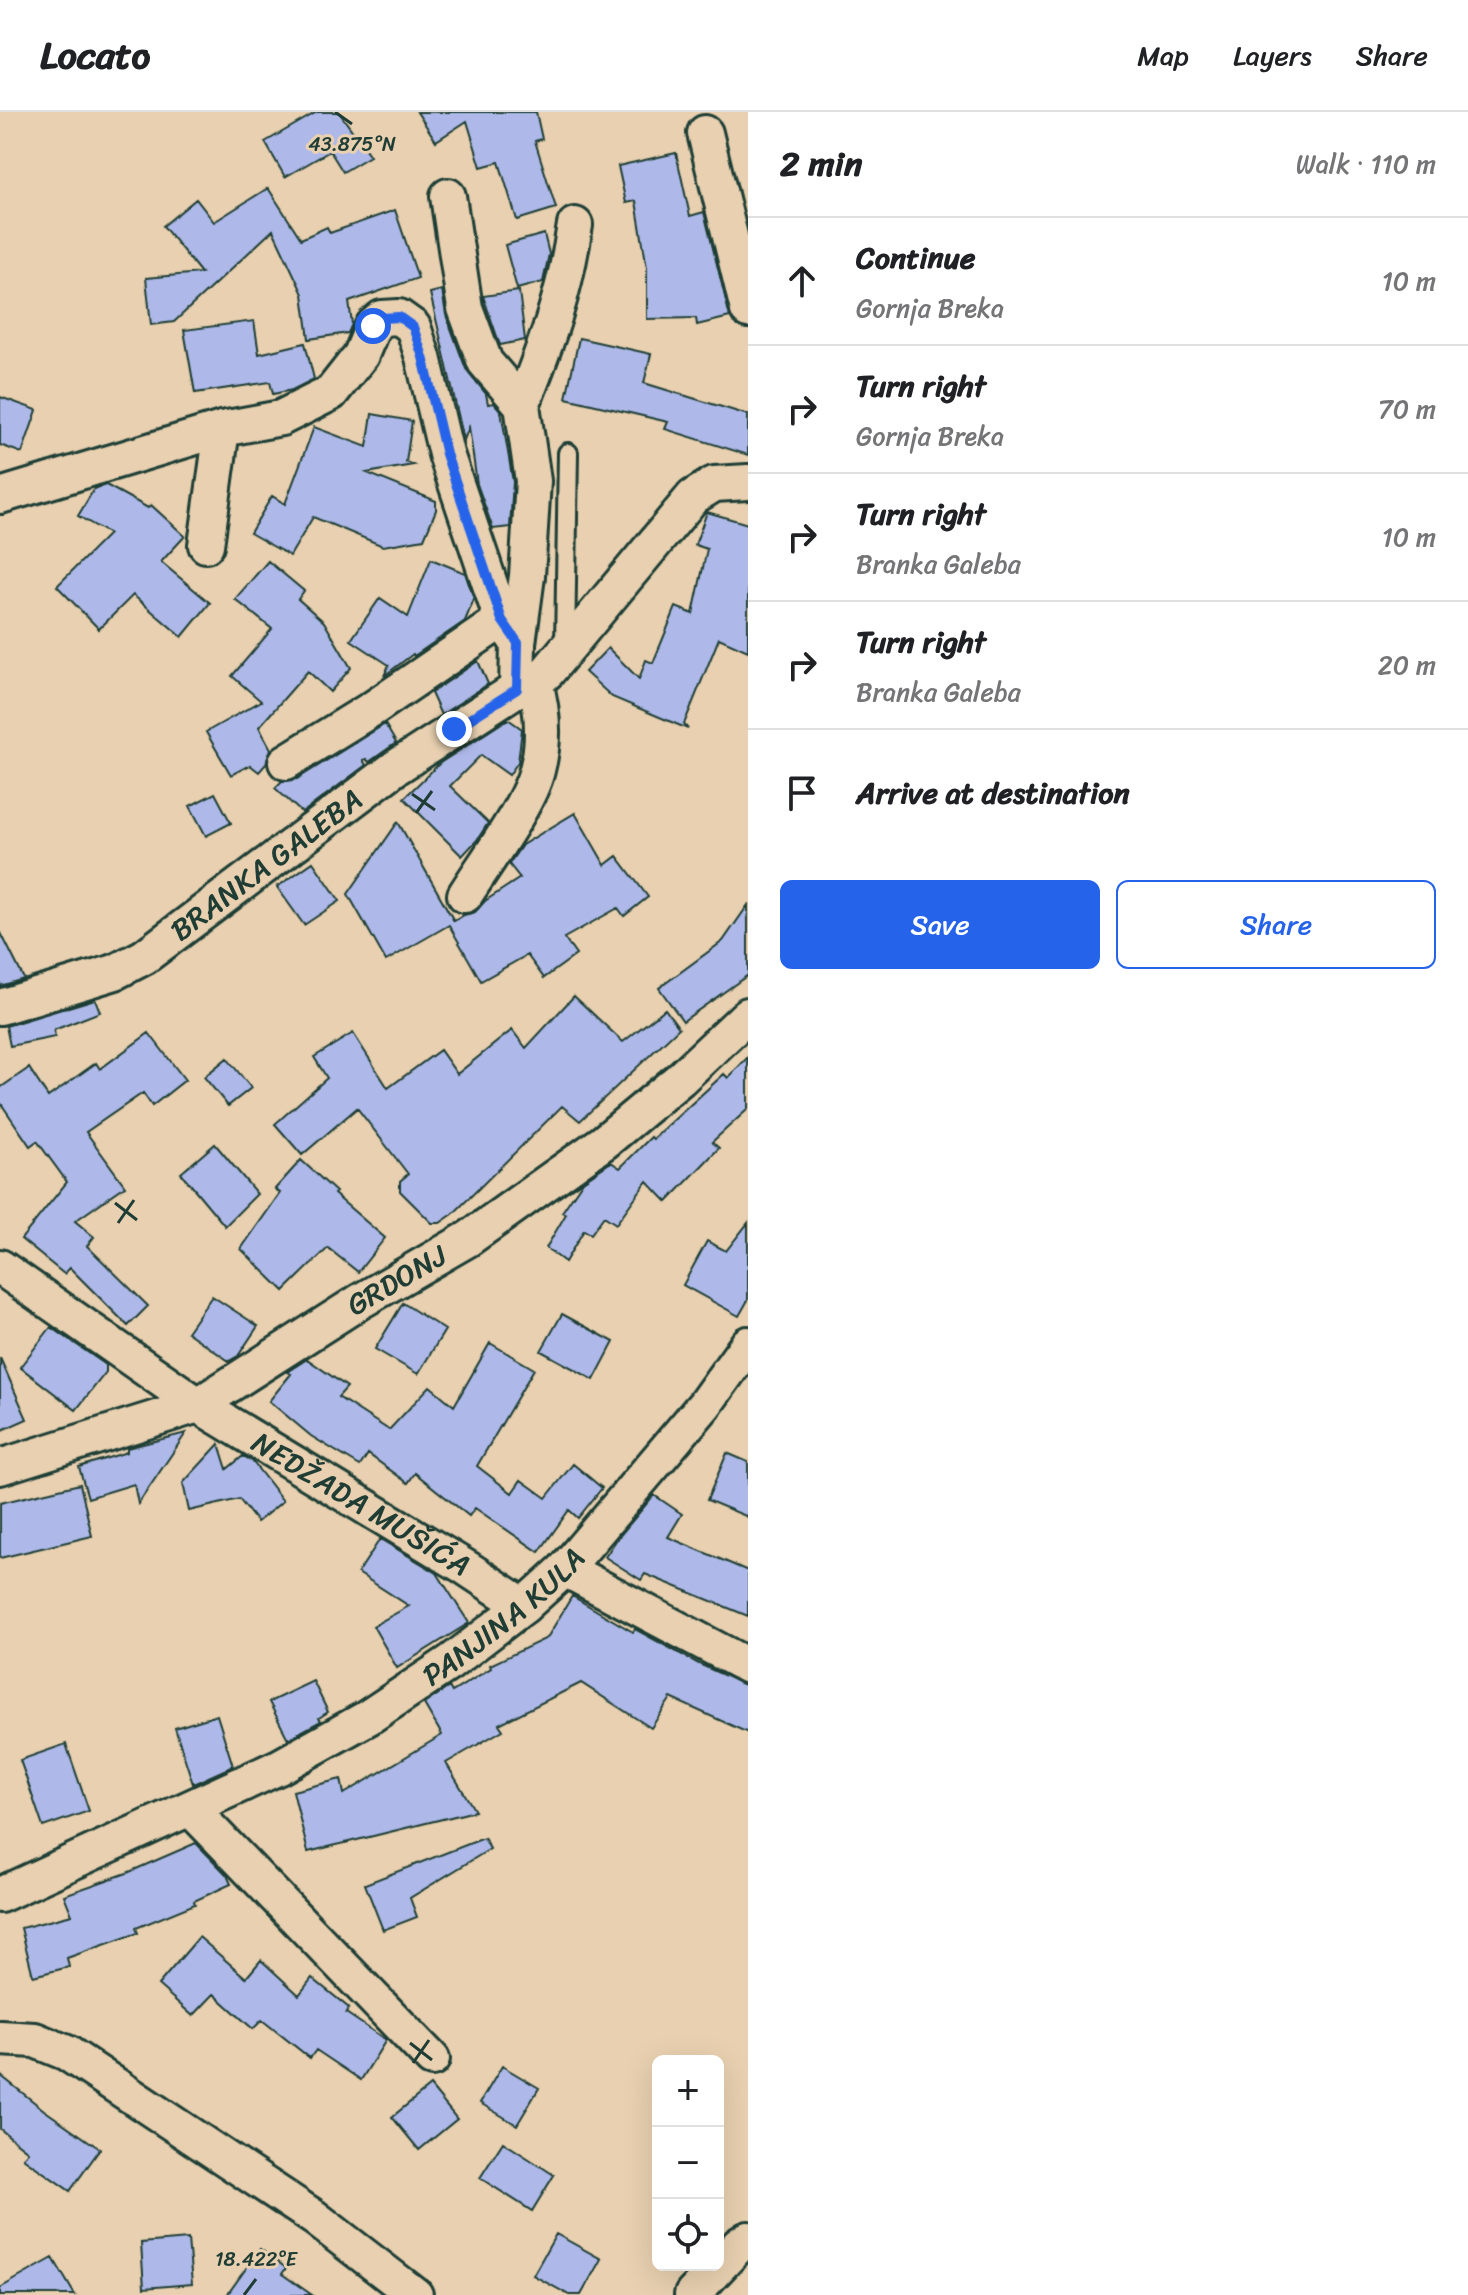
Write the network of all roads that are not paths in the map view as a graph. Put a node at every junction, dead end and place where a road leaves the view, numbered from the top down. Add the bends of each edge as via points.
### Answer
1 (705, 133) dead end
2 (448, 196) dead end
3 (575, 225) dead end
4 (748, 310) edge
5 (522, 405) junction
6 (222, 429) junction
7 (568, 453) dead end
8 (748, 482) edge
9 (0, 496) edge
10 (206, 545) dead end
11 (510, 632) junction
12 (565, 650) junction
13 (526, 686) junction
14 (286, 762) dead end
15 (465, 895) dead end
16 (0, 1007) edge
17 (748, 1015) edge
18 (0, 1267) edge
19 (748, 1344) edge
20 (198, 1405) junction
21 (0, 1467) edge
22 (565, 1569) junction
23 (524, 1606) junction
24 (748, 1666) edge
25 (191, 1809) junction
26 (0, 1895) edge
27 (0, 2038) edge
28 (432, 2059) dead end
29 (748, 2239) edge
30 (415, 2295) edge
31 (692, 2295) edge

1 - 4 street
2 - 5 street via 465,308 485,362
3 - 5 street via 554,325
5 - 11 street via 533,481 527,576
6 - 9 street
6 - 10 street
6 - 11 street via 281,418 331,393 361,355 373,326 382,318 399,317 413,327 446,454
7 - 12 lane
8 - 12 street, BRANKA GALEBA via 714,484 693,497
11 - 13 street
11 - 14 street
12 - 13 street, BRANKA GALEBA
13 - 15 street via 542,708 537,772
13 - 16 street, BRANKA GALEBA via 395,768 144,957 115,972
17 - 20 street, GRDONJ via 604,1142 468,1239
18 - 20 street
19 - 22 street, PANJINA KULA via 705,1404
20 - 21 street, GRDONJ
20 - 23 street, NEDŽADA MUŠIĆA
22 - 23 street, PANJINA KULA
22 - 24 street
23 - 25 street, PANJINA KULA via 367,1718
25 - 26 street, PANJINA KULA
25 - 28 street
27 - 30 street via 35,2040 67,2053 315,2218
29 - 31 street

